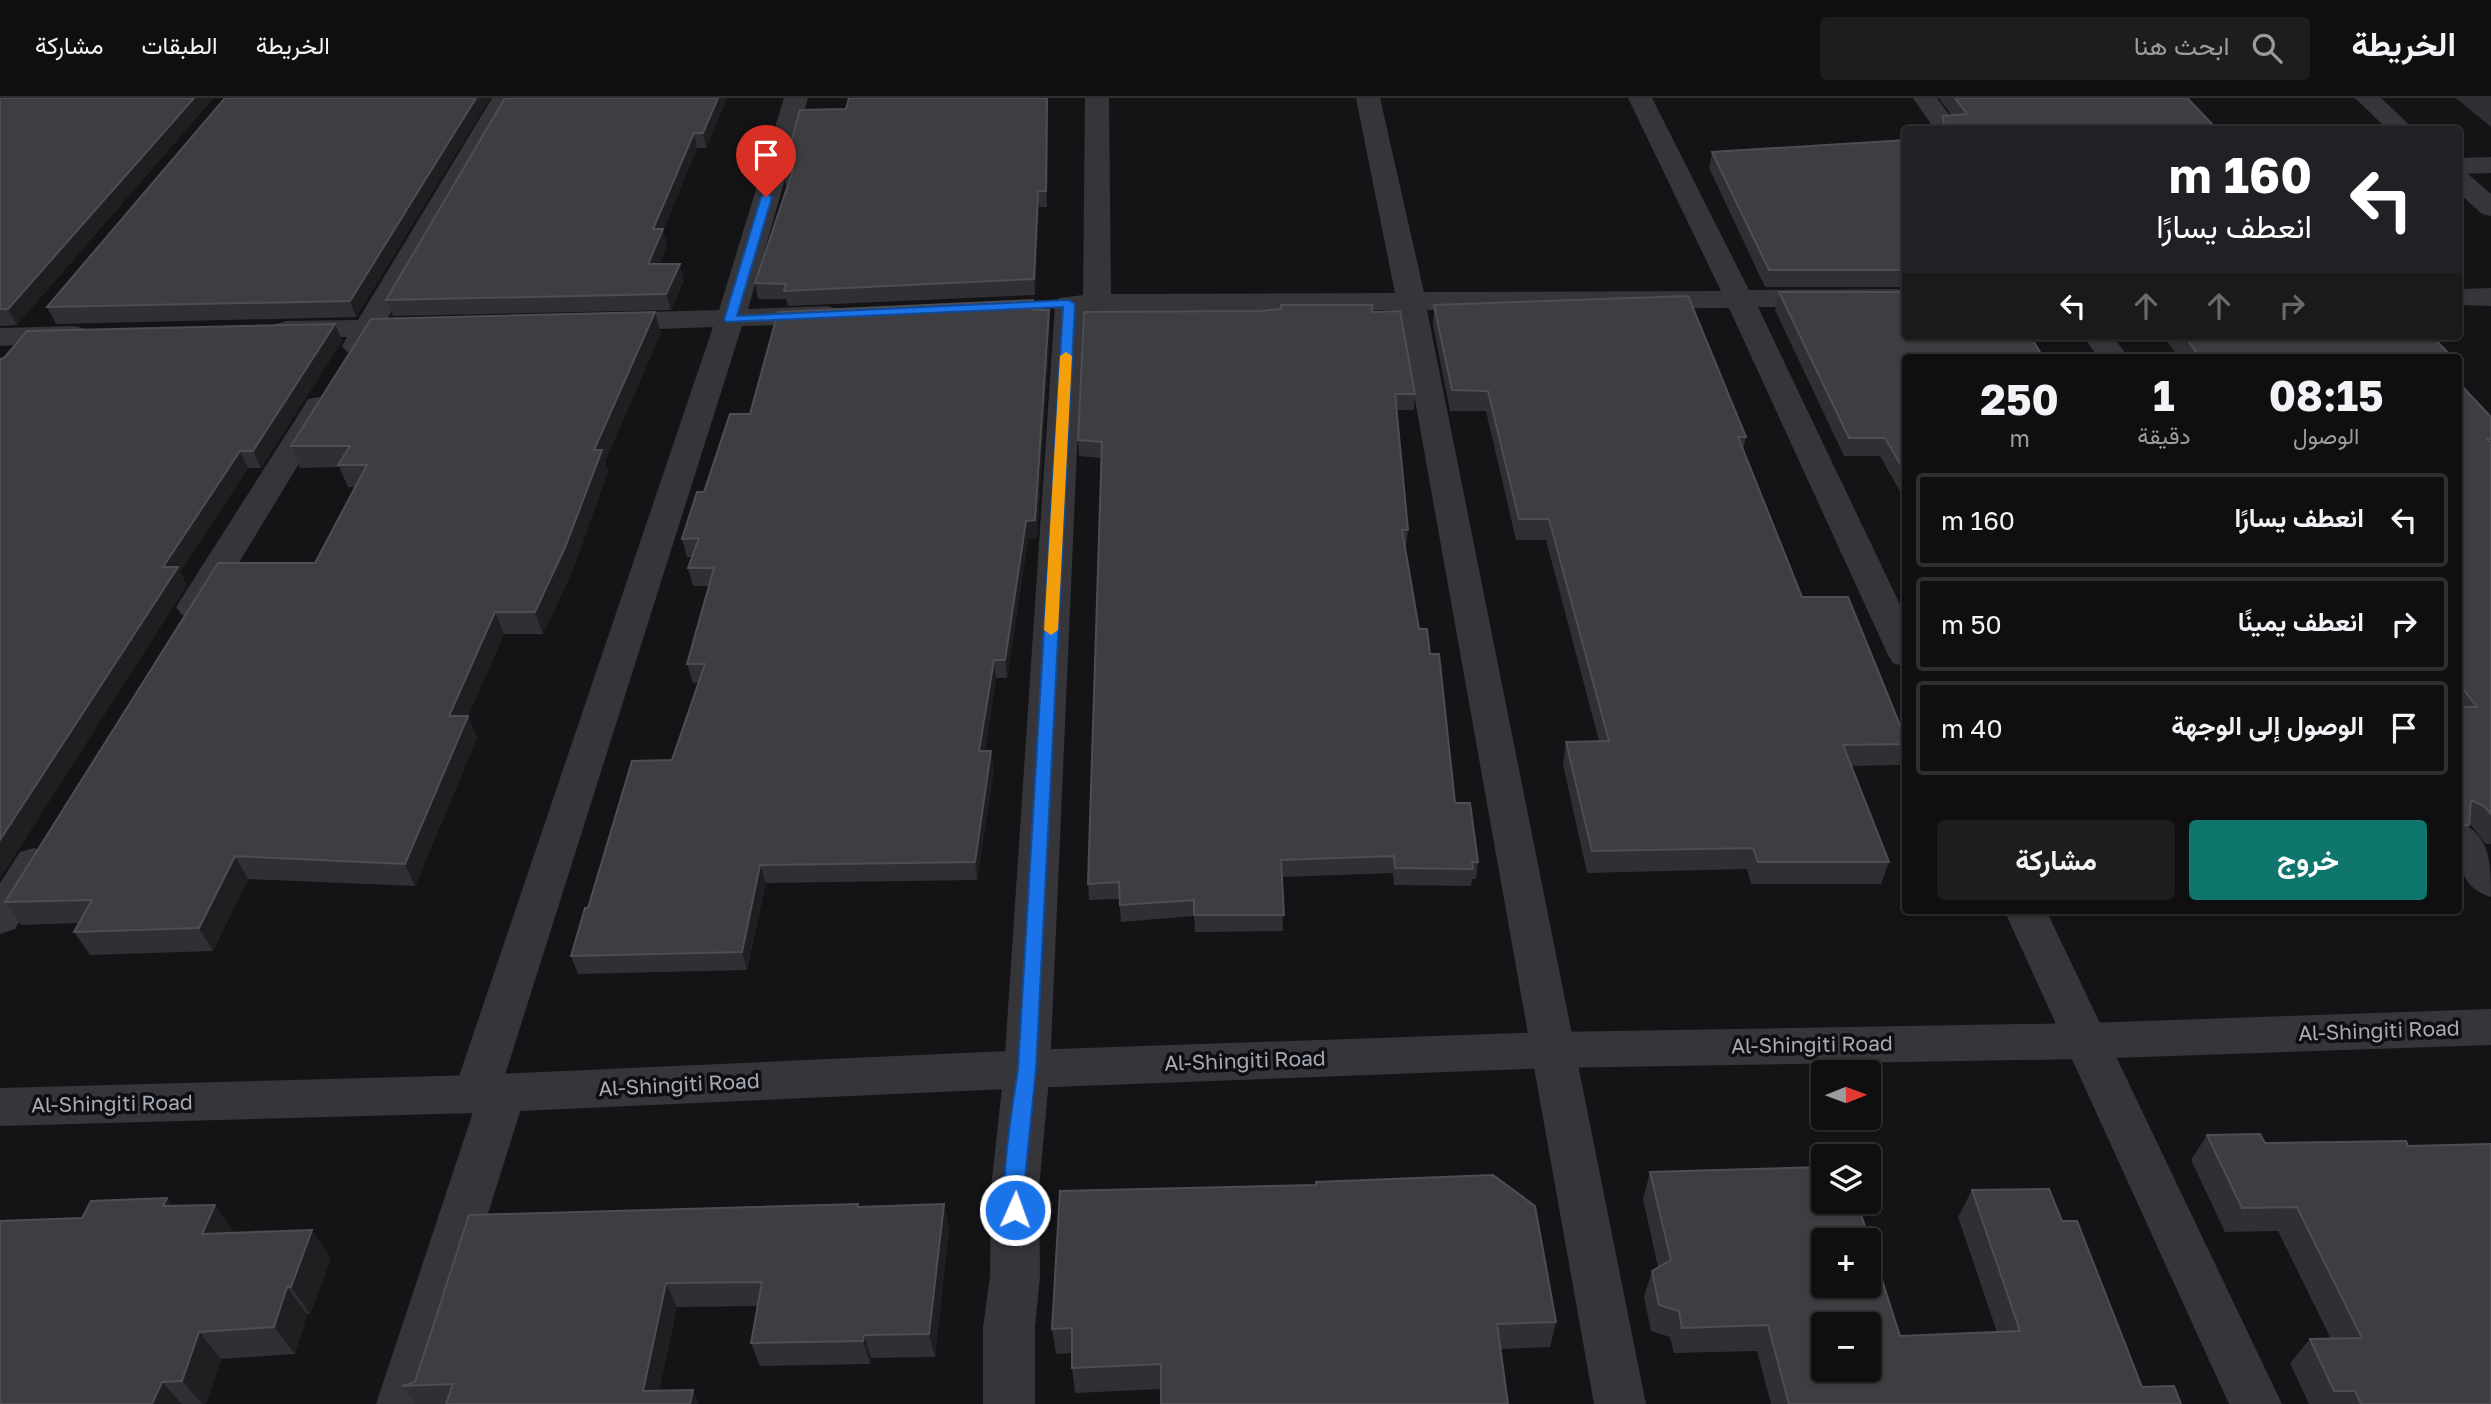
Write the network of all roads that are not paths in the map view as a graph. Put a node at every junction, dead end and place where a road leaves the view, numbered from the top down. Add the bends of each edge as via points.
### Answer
1 (504, 98) edge
2 (796, 98) edge
3 (1097, 98) edge
4 (1368, 98) edge
5 (1640, 98) edge
6 (1925, 98) edge
7 (2367, 98) edge
8 (1945, 126) edge
9 (2398, 126) edge
10 (2491, 165) edge
11 (2462, 166) edge
12 (2462, 182) edge
13 (2491, 208) edge
14 (2462, 297) edge
15 (2491, 297) edge
16 (1739, 298) junction
17 (1902, 298) edge
18 (1410, 299) junction
19 (1069, 304) junction
20 (53, 306) edge
21 (852, 314) edge
22 (730, 320) junction
23 (577, 323) edge
24 (452, 326) edge
25 (368, 328) junction
26 (259, 331) edge
27 (108, 335) edge
28 (13, 337) edge
29 (0, 367) edge
30 (177, 635) edge
31 (1902, 646) edge
32 (51, 835) edge
33 (2462, 841) edge
34 (2491, 882) edge
35 (2027, 914) edge
36 (0, 918) edge
37 (2491, 1027) edge
38 (2086, 1041) junction
39 (1551, 1050) junction
40 (1027, 1069) junction
41 (490, 1094) junction
42 (0, 1107) edge
43 (402, 1404) edge
44 (1009, 1404) edge
45 (1620, 1404) edge
46 (2256, 1404) edge

1 - 25 street
2 - 22 street
3 - 19 street
4 - 18 street
5 - 16 street
6 - 8 street
7 - 9 street
10 - 11 street
12 - 13 street
14 - 15 street
16 - 17 street
16 - 18 street
16 - 31 street
18 - 19 street
18 - 39 street
19 - 40 street
20 - 28 street
21 - 22 street
22 - 23 street
22 - 41 street
24 - 25 street
25 - 26 street
25 - 30 street
27 - 28 street
28 - 29 street
32 - 36 street
33 - 34 street
35 - 38 street
37 - 38 street, Al-Shingiti Road
38 - 39 street, Al-Shingiti Road
38 - 46 street
39 - 40 street, Al-Shingiti Road
39 - 45 street
40 - 41 street, Al-Shingiti Road
40 - 44 street via 1014,1188
41 - 42 street, Al-Shingiti Road
41 - 43 street

